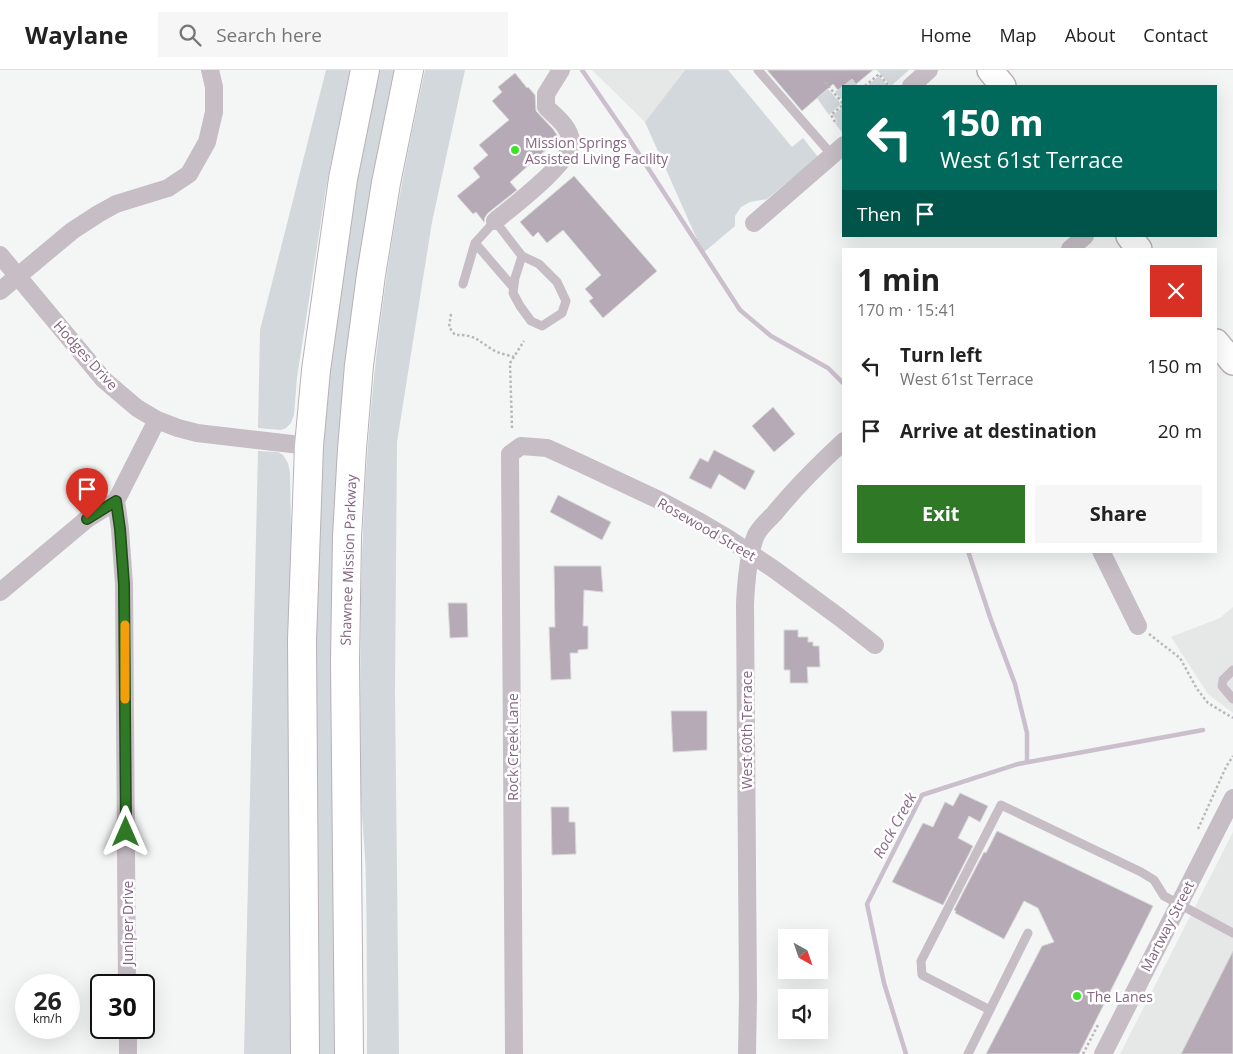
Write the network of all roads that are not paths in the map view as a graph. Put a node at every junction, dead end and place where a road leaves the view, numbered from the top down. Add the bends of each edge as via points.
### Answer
1 (210, 70) edge
2 (366, 70) edge
3 (409, 70) edge
4 (758, 70) edge
5 (929, 70) edge
6 (990, 70) edge
7 (560, 71) edge
8 (912, 85) edge
9 (1002, 85) edge
10 (838, 150) edge
11 (495, 222) junction
12 (754, 222) dead end
13 (1084, 237) edge
14 (1130, 237) edge
15 (475, 243) junction
16 (1071, 248) edge
17 (1138, 248) edge
18 (0, 255) edge
19 (522, 256) junction
20 (18, 276) junction
21 (463, 284) dead end
22 (513, 287) junction
23 (0, 291) edge
24 (1217, 343) edge
25 (1233, 362) edge
26 (157, 420) junction
27 (842, 443) edge
28 (309, 446) junction
29 (521, 446) joint
30 (116, 501) junction
31 (1102, 553) edge
32 (751, 554) junction
33 (0, 592) edge
34 (1138, 626) road end
35 (875, 645) dead end
36 (1233, 670) edge
37 (1233, 699) edge
38 (1233, 798) edge
39 (1178, 904) junction
40 (1028, 933) dead end
41 (1233, 933) edge
42 (127, 974) edge
43 (990, 1010) junction
44 (128, 1039) edge
45 (128, 1054) edge
46 (305, 1054) edge
47 (349, 1054) edge
48 (514, 1054) edge
49 (747, 1054) edge
50 (968, 1054) edge
51 (1103, 1054) edge

1 - 20 street via 214,112 207,142 190,174 168,188 116,204 98,214
2 - 28 highway via 342,179
3 - 47 highway, Shawnee Mission Parkway via 371,275 352,450 345,661
4 - 10 lane
5 - 8 street
6 - 9 main road
7 - 11 street via 546,94 546,107 567,128 572,142 568,152 560,164
10 - 12 street
11 - 15 lane
11 - 19 lane
13 - 16 street
14 - 17 main road
15 - 21 lane
15 - 22 lane
18 - 20 street, Hodges Drive
19 - 22 lane
19 - 22 lane via 539,264 557,282 566,301 562,314 542,326 531,321 513,293
20 - 23 street
20 - 26 street, Hodges Drive via 104,380
24 - 25 main road
26 - 28 street, Hodges Drive via 197,433
26 - 30 street
27 - 32 street, West 60th Terrace via 757,534
28 - 46 highway via 302,640
29 - 32 street, Rosewood Street via 547,448 580,462 702,523
29 - 48 street, Rock Creek Lane via 510,454
30 - 33 street via 87,519
30 - 42 street, Juniper Drive via 124,584
31 - 34 street
32 - 35 street, Rosewood Street
32 - 49 street, West 60th Terrace via 745,604
36 - 37 lane via 1223,680 1222,686
38 - 39 street, Martway Street
39 - 41 lane
39 - 43 lane via 1164,896 1154,880 1141,872 1001,805 921,961 922,975
39 - 51 street, Martway Street
40 - 43 lane
43 - 50 lane
44 - 45 street

